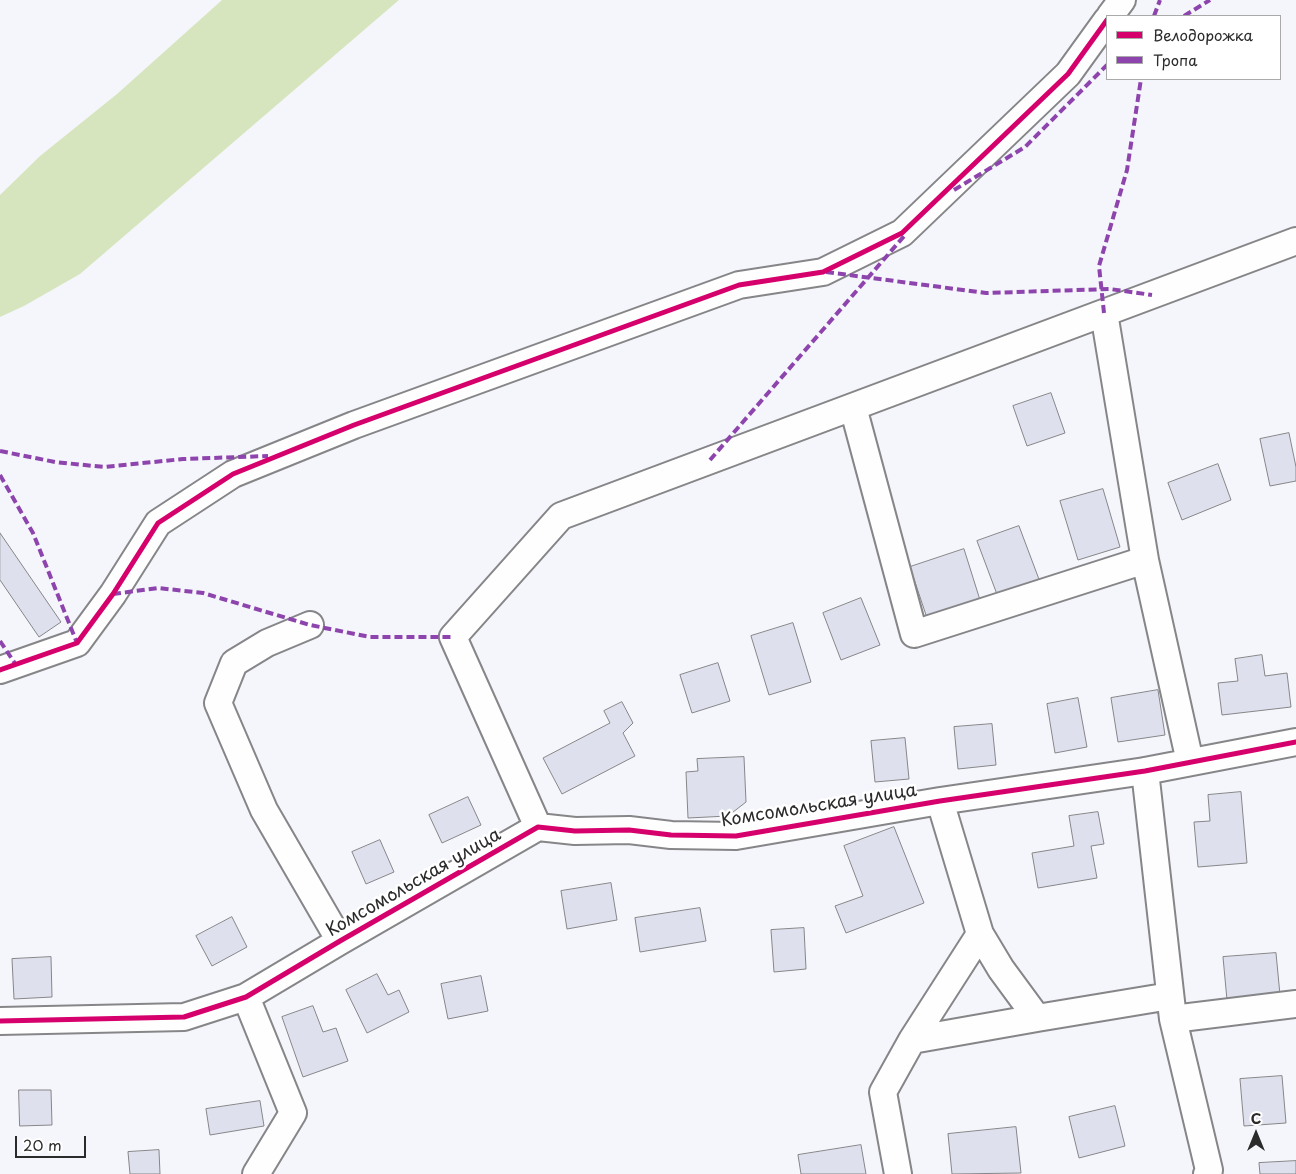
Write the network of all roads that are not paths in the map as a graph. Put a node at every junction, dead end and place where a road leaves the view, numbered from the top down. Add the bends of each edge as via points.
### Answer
1 (1122, 0) edge
2 (1111, 15) edge
3 (1106, 21) edge
4 (1296, 240) edge
5 (1104, 313) junction
6 (853, 407) junction
7 (1144, 560) junction
8 (310, 625) dead end
9 (0, 670) edge
10 (1296, 742) edge
11 (1190, 762) junction
12 (1145, 771) junction
13 (940, 801) junction
14 (538, 827) junction
15 (980, 934) junction
16 (340, 941) junction
17 (246, 997) junction
18 (1296, 1004) edge
19 (1172, 1007) junction
20 (1038, 1018) junction
21 (0, 1021) edge
22 (912, 1040) junction
23 (256, 1174) edge
24 (898, 1174) edge
25 (1207, 1174) edge

1 - 2 street
3 - 9 street via 1068,74 902,233 824,272 739,285 354,425 234,474 158,523 77,643
4 - 5 street
5 - 6 street
5 - 7 street
6 - 7 street via 914,634
6 - 14 street via 561,516 453,637
7 - 11 street
8 - 16 street via 267,643 234,663 218,704 264,810
10 - 11 street, Комсомольская улица
11 - 12 street, Комсомольская улица
12 - 13 street, Комсомольская улица
12 - 19 street
13 - 14 street, Комсомольская улица via 736,836
13 - 15 street
14 - 16 street, Комсомольская улица
15 - 20 street via 1001,969
15 - 22 street
16 - 17 street, Комсомольская улица
17 - 21 street, Комсомольская улица via 184,1017
17 - 23 street via 293,1113
18 - 19 street
19 - 20 street
19 - 25 street
20 - 22 street
22 - 24 street via 883,1092

